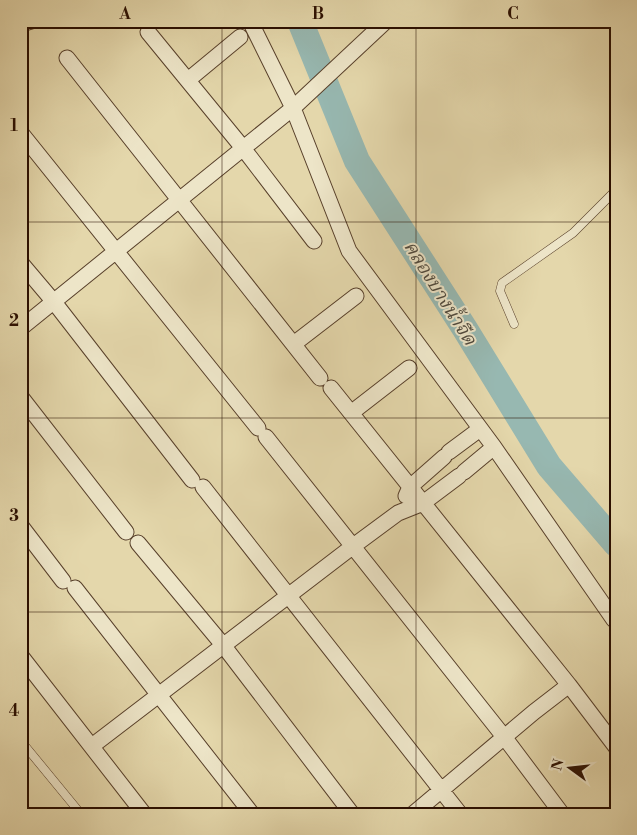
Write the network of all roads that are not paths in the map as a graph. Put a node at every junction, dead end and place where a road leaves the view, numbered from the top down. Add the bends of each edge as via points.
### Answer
1 (31, 21) edge
2 (250, 21) edge
3 (386, 21) edge
4 (21, 24) edge
5 (148, 32) dead end
6 (240, 38) dead end
7 (67, 58) dead end
8 (188, 80) junction
9 (293, 108) junction
10 (21, 133) edge
11 (244, 148) junction
12 (616, 190) edge
13 (180, 200) junction
14 (314, 241) dead end
15 (116, 252) junction
16 (21, 263) edge
17 (356, 296) dead end
18 (54, 302) junction
19 (514, 324) dead end
20 (21, 328) edge
21 (295, 343) junction
22 (409, 368) dead end
23 (320, 378) dead end
24 (331, 388) dead end
25 (21, 397) edge
26 (351, 413) junction
27 (480, 429) junction
28 (494, 447) junction
29 (410, 487) junction
30 (423, 503) junction
31 (398, 513) junction
32 (21, 526) edge
33 (126, 532) dead end
34 (138, 543) dead end
35 (352, 547) junction
36 (287, 595) junction
37 (614, 620) dead end
38 (222, 645) junction
39 (21, 656) edge
40 (569, 686) junction
41 (158, 695) junction
42 (505, 738) junction
43 (21, 741) edge
44 (92, 746) junction
45 (616, 747) edge
46 (441, 790) junction
47 (80, 814) edge
48 (144, 814) edge
49 (252, 814) edge
50 (352, 814) edge
51 (413, 814) edge
52 (460, 814) edge
53 (562, 814) edge

1 - 4 street
2 - 9 street
3 - 9 street
5 - 8 street
6 - 8 street
7 - 13 street
8 - 11 street
9 - 11 street
9 - 27 street via 349,251
10 - 15 street
11 - 13 street
11 - 14 street
12 - 19 lane via 573,233 502,283 500,291
13 - 15 street
13 - 21 street
15 - 18 street
15 - 35 street
16 - 18 street
17 - 21 street
18 - 20 street
18 - 36 street
21 - 23 street
22 - 26 street
24 - 26 street
25 - 33 street
26 - 29 street
27 - 28 street
27 - 29 street
28 - 30 street
28 - 37 street
29 - 30 street
29 - 31 street
30 - 31 street
30 - 40 street
31 - 35 street
32 - 41 street
34 - 38 street
35 - 36 street
35 - 42 street
36 - 38 street
36 - 46 street
38 - 41 street
38 - 50 street
39 - 44 street
40 - 42 street
40 - 45 street
41 - 44 street
41 - 49 street
42 - 46 street
42 - 53 street
43 - 47 lane
44 - 48 street
46 - 51 street
46 - 52 street

